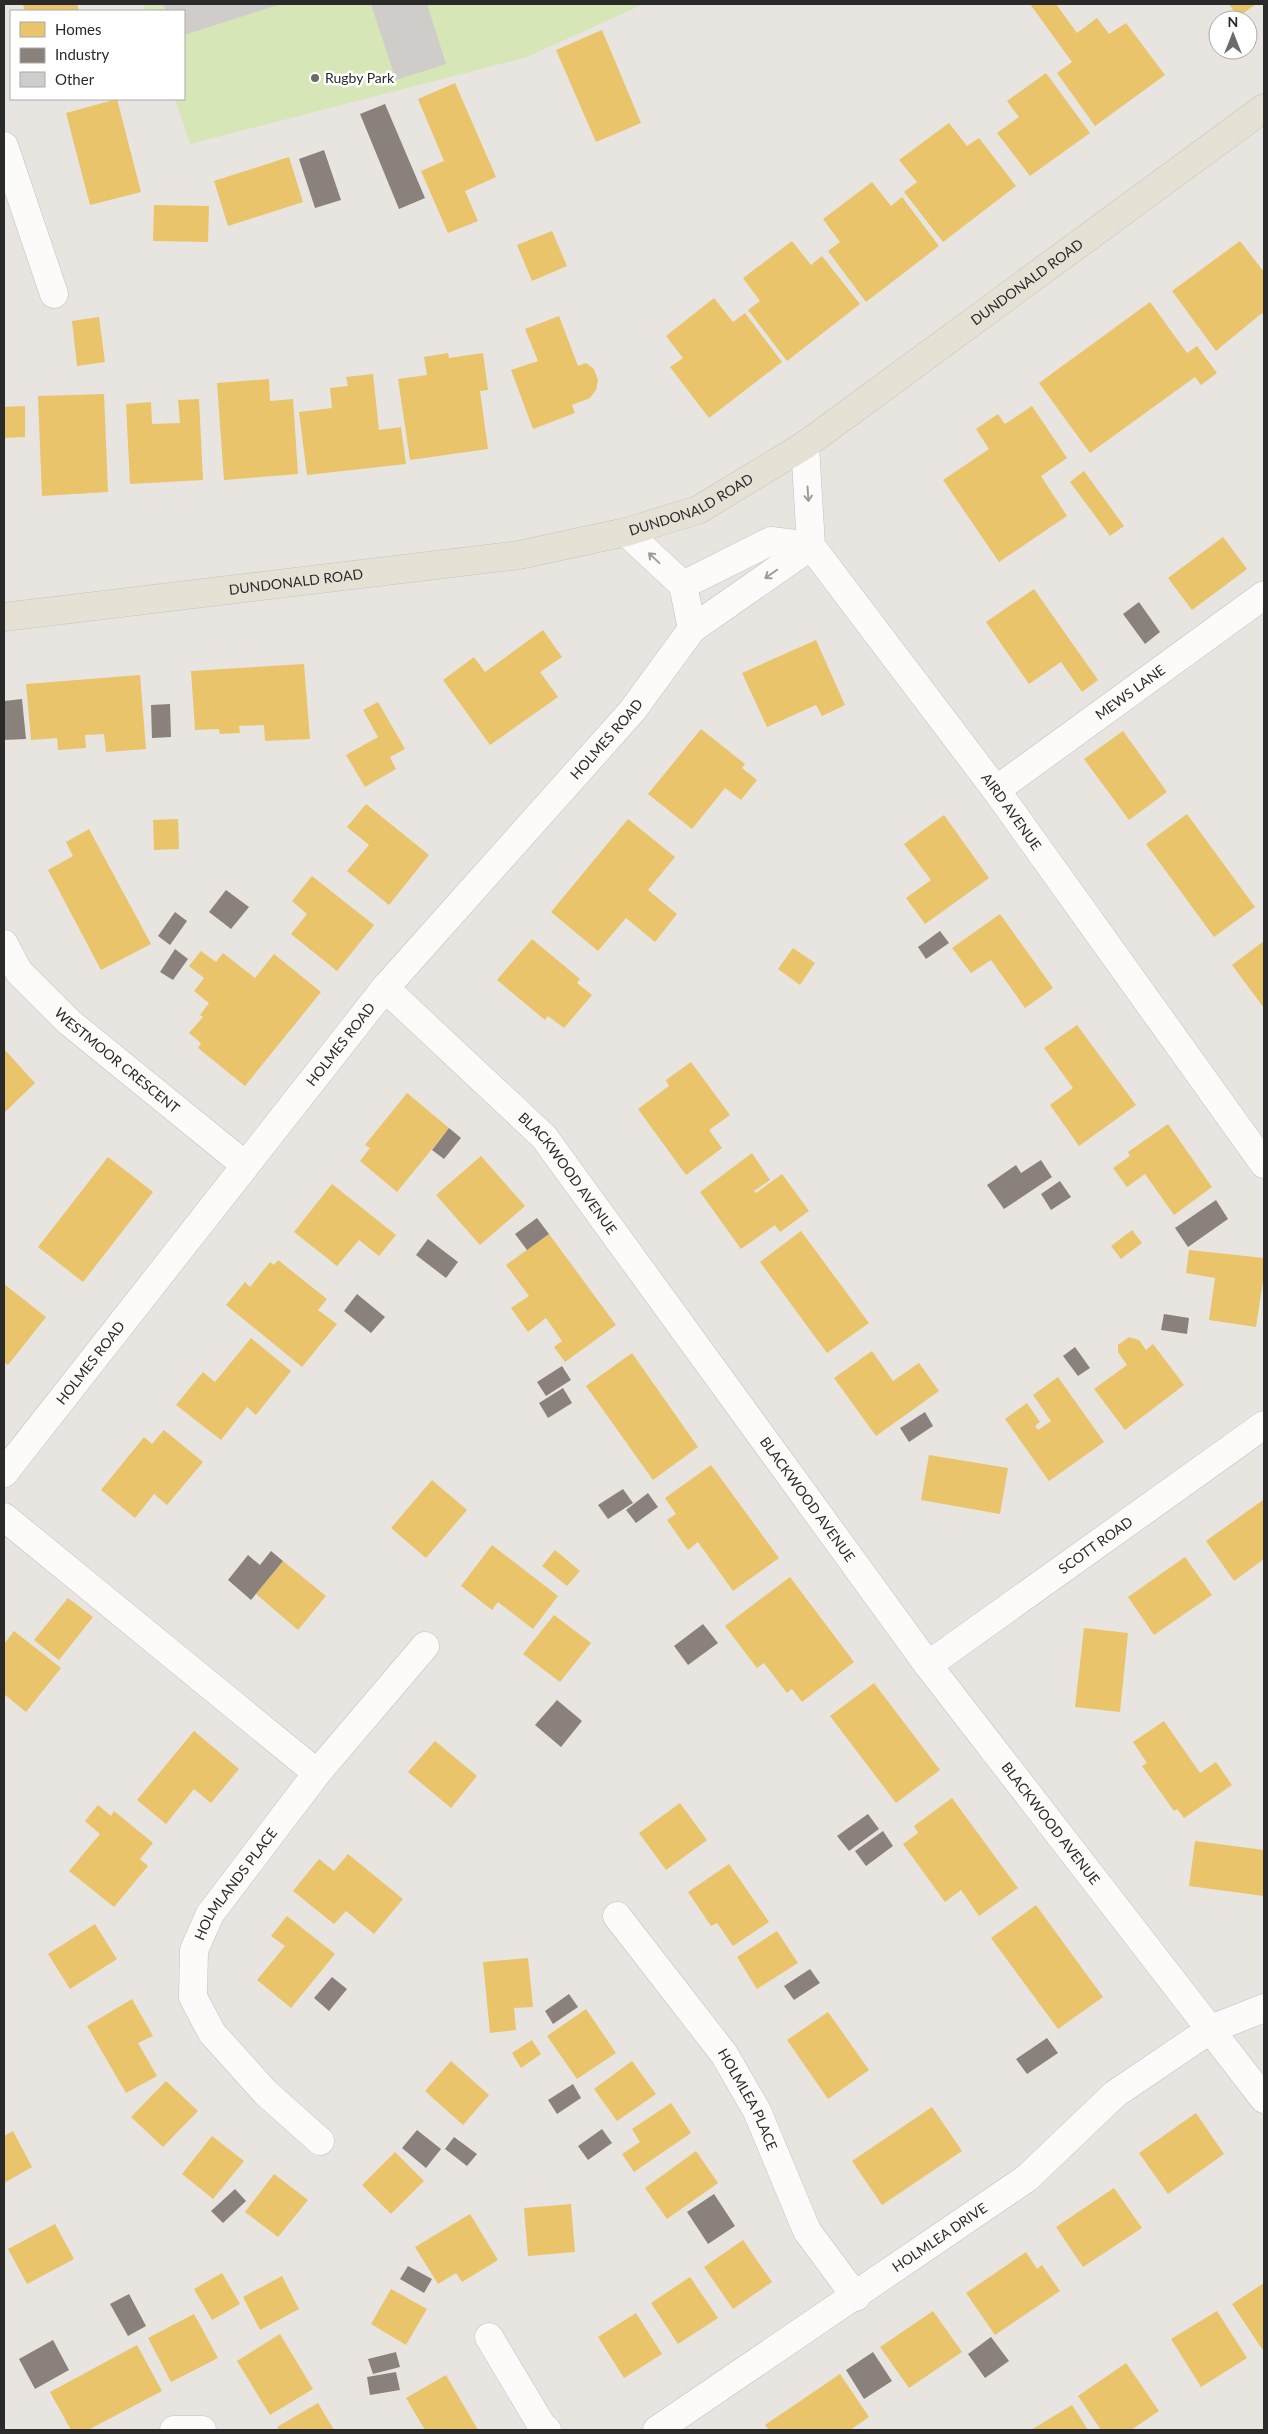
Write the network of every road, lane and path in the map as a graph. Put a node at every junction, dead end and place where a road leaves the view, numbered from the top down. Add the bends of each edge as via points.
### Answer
1 (1264, 108) edge
2 (4, 146) edge
3 (54, 294) dead end
4 (805, 445) junction
5 (626, 532) junction
6 (811, 546) junction
7 (682, 585) junction
8 (1264, 595) edge
9 (4, 617) edge
10 (692, 629) junction
11 (996, 790) junction
12 (4, 944) edge
13 (385, 988) junction
14 (1264, 1164) edge
15 (245, 1165) junction
16 (1264, 1425) edge
17 (4, 1473) edge
18 (4, 1517) edge
19 (425, 1646) dead end
20 (928, 1665) junction
21 (317, 1773) junction
22 (617, 1916) dead end
23 (1264, 2008) edge
24 (1211, 2029) junction
25 (1264, 2099) edge
26 (320, 2141) dead end
27 (856, 2297) junction
28 (489, 2337) dead end
29 (174, 2430) edge
30 (202, 2430) edge
31 (547, 2430) edge
32 (657, 2430) edge

1 - 4 main road, DUNDONALD ROAD
2 - 3 street
4 - 5 main road, DUNDONALD ROAD via 698,510
4 -> 6 street
7 -> 5 street
5 - 9 main road, DUNDONALD ROAD via 520,555
6 - 7 street via 771,540
6 -> 10 street, HOLMES ROAD
6 - 11 street, AIRD AVENUE
7 - 10 street
8 - 11 street, MEWS LANE
10 - 13 street, HOLMES ROAD via 632,711
11 - 14 street, AIRD AVENUE
12 - 15 street, WESTMOOR CRESCENT via 19,972 69,1022
13 - 15 street, HOLMES ROAD
13 - 20 street, BLACKWOOD AVENUE via 544,1137
15 - 17 street, HOLMES ROAD
16 - 20 street, SCOTT ROAD
18 - 21 street
19 - 21 street, HOLMLANDS PLACE
20 - 24 street, BLACKWOOD AVENUE
21 - 26 street, HOLMLANDS PLACE via 210,1914 194,1950 193,1997 218,2040 266,2093
22 - 27 street, HOLMLEA PLACE via 724,2054 757,2111 807,2231
23 - 24 street, HOLMLEA DRIVE
24 - 25 street, BLACKWOOD AVENUE
24 - 27 street, HOLMLEA DRIVE via 1115,2094 1028,2178
27 - 32 street, HOLMLEA DRIVE
28 - 31 street
29 - 30 street

